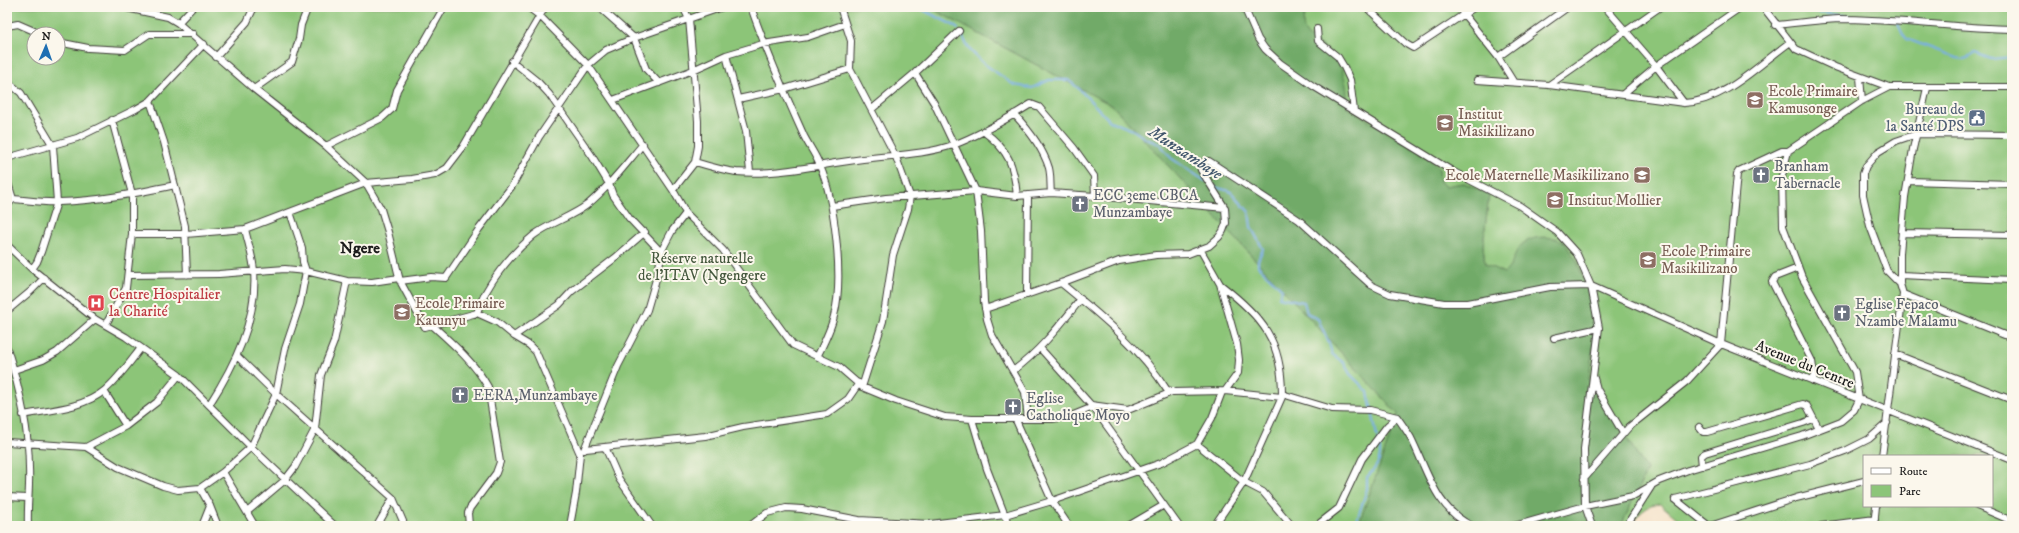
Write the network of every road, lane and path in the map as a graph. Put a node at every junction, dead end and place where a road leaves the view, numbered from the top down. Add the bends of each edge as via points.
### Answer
1 (122, 7) edge
2 (193, 7) edge
3 (254, 7) edge
4 (308, 7) edge
5 (444, 7) edge
6 (528, 7) edge
7 (545, 7) edge
8 (599, 7) edge
9 (682, 7) edge
10 (723, 7) edge
11 (751, 7) edge
12 (840, 7) edge
13 (1244, 7) edge
14 (1366, 7) edge
15 (1379, 7) edge
16 (1458, 7) edge
17 (1475, 7) edge
18 (1568, 7) edge
19 (1605, 7) edge
20 (1660, 7) edge
21 (1741, 7) edge
22 (1763, 7) edge
23 (1371, 12) junction
24 (1464, 15) junction
25 (540, 16) junction
26 (689, 19) junction
27 (178, 23) junction
28 (845, 24) junction
29 (1776, 24) junction
30 (7, 26) edge
31 (26, 27) edge
32 (1317, 29) dead end
33 (2012, 29) edge
34 (960, 31) dead end
35 (1626, 33) junction
36 (193, 34) junction
37 (634, 38) junction
38 (1789, 43) junction
39 (66, 44) edge
40 (204, 44) junction
41 (763, 44) junction
42 (726, 55) junction
43 (216, 57) junction
44 (1498, 57) junction
45 (512, 61) junction
46 (588, 65) junction
47 (1656, 66) junction
48 (850, 69) junction
49 (693, 70) junction
50 (915, 74) junction
51 (1860, 77) junction
52 (1477, 80) dead end
53 (7, 81) edge
54 (1513, 81) junction
55 (659, 83) junction
56 (1549, 85) junction
57 (1889, 87) junction
58 (2012, 87) edge
59 (1927, 88) junction
60 (254, 89) junction
61 (784, 89) junction
62 (1623, 94) junction
63 (738, 98) junction
64 (613, 100) junction
65 (150, 101) junction
66 (1862, 101) junction
67 (1684, 103) junction
68 (558, 107) junction
69 (872, 109) junction
70 (1354, 111) junction
71 (1014, 114) junction
72 (112, 120) junction
73 (984, 131) junction
74 (1917, 134) junction
75 (2012, 135) edge
76 (643, 144) junction
77 (954, 144) junction
78 (53, 146) junction
79 (326, 146) junction
80 (1788, 151) junction
81 (896, 156) junction
82 (7, 158) edge
83 (7, 162) edge
84 (695, 162) junction
85 (821, 166) junction
86 (750, 172) junction
87 (1908, 181) junction
88 (366, 183) junction
89 (609, 184) junction
90 (2012, 184) edge
91 (175, 185) junction
92 (673, 190) junction
93 (976, 191) junction
94 (1051, 193) junction
95 (132, 194) junction
96 (1028, 195) junction
97 (910, 196) junction
98 (1017, 196) junction
99 (1095, 196) junction
100 (13, 199) junction
101 (57, 202) junction
102 (7, 206) edge
103 (832, 206) junction
104 (1226, 208) junction
105 (290, 212) junction
106 (686, 213) junction
107 (245, 229) junction
108 (645, 232) junction
109 (1902, 233) junction
110 (132, 234) junction
111 (186, 234) junction
112 (2012, 235) edge
113 (7, 246) edge
114 (1200, 249) junction
115 (661, 252) junction
116 (32, 268) junction
117 (1798, 268) junction
118 (254, 270) junction
119 (306, 272) junction
120 (129, 275) junction
121 (188, 275) junction
122 (1900, 275) junction
123 (44, 278) junction
124 (399, 279) junction
125 (2012, 280) edge
126 (347, 281) junction
127 (1061, 284) junction
128 (1220, 284) junction
129 (1900, 284) junction
130 (1591, 286) junction
131 (1903, 294) junction
132 (1027, 295) junction
133 (1081, 299) junction
134 (985, 309) junction
135 (7, 311) edge
136 (477, 313) junction
137 (95, 319) junction
138 (106, 324) junction
139 (432, 325) junction
140 (1598, 328) junction
141 (514, 336) junction
142 (1554, 338) dead end
143 (2012, 338) edge
144 (1722, 344) junction
145 (7, 348) edge
146 (141, 348) junction
147 (1040, 348) junction
148 (1895, 354) junction
149 (818, 355) junction
150 (237, 356) junction
151 (14, 370) junction
152 (1013, 371) junction
153 (179, 375) junction
154 (1594, 377) junction
155 (1813, 381) junction
156 (861, 385) junction
157 (104, 391) junction
158 (1224, 391) junction
159 (1172, 392) junction
160 (276, 394) junction
161 (1282, 395) junction
162 (1859, 400) junction
163 (2012, 400) edge
164 (209, 405) junction
165 (1092, 406) junction
166 (1889, 412) junction
167 (23, 415) junction
168 (1397, 417) junction
169 (1015, 418) junction
170 (1813, 418) junction
171 (972, 419) junction
172 (1028, 419) junction
173 (1887, 423) junction
174 (126, 426) junction
175 (1699, 427) dead end
176 (315, 429) junction
177 (1819, 429) junction
178 (1623, 433) junction
179 (7, 442) edge
180 (28, 444) junction
181 (1197, 444) junction
182 (86, 447) junction
183 (605, 447) junction
184 (251, 448) junction
185 (586, 449) junction
186 (580, 454) junction
187 (1882, 455) edge
188 (2012, 460) edge
189 (1702, 466) junction
190 (1139, 470) junction
191 (223, 472) junction
192 (1584, 479) junction
193 (285, 480) junction
194 (1863, 481) edge
195 (1244, 482) junction
196 (1652, 486) junction
197 (200, 488) junction
198 (7, 497) edge
199 (27, 498) junction
200 (394, 498) junction
201 (1052, 501) junction
202 (1164, 505) junction
203 (210, 506) junction
204 (1585, 506) junction
205 (1876, 507) edge
206 (1979, 507) edge
207 (247, 512) junction
208 (1005, 515) junction
209 (2012, 520) edge
210 (1875, 523) edge
211 (28, 526) edge
212 (202, 526) edge
213 (218, 526) edge
214 (255, 526) edge
215 (335, 526) edge
216 (377, 526) edge
217 (405, 526) edge
218 (469, 526) edge
219 (570, 526) edge
220 (652, 526) edge
221 (750, 526) edge
222 (1009, 526) edge
223 (1069, 526) edge
224 (1128, 526) edge
225 (1179, 526) edge
226 (1214, 526) edge
227 (1292, 526) edge
228 (1316, 526) edge
229 (1472, 526) edge
230 (1514, 526) edge
231 (1592, 526) edge
232 (1626, 526) edge
233 (1709, 526) edge
234 (1821, 526) edge

1 - 27 street via 168,17
2 - 27 street
3 - 43 street via 247,22
4 - 60 street via 292,62
5 - 79 street via 397,90 392,109 382,118
6 - 25 street
7 - 25 street
8 - 37 street
9 - 26 street
10 - 26 street
11 - 41 street
12 - 28 street
13 - 70 street via 1258,39 1271,56
14 - 23 street
15 - 23 street
16 - 24 street
17 - 24 street
18 - 44 street
19 - 35 street
20 - 35 street
21 - 47 street
22 - 29 street
23 - 24 street via 1413,48
24 - 44 street
25 - 45 street
25 - 46 street
26 - 37 street
26 - 49 street
27 - 36 street
28 - 41 street via 808,37
28 - 48 street via 851,41
29 - 33 street via 1841,19
29 - 38 street
30 - 31 street via 18,24
32 - 70 street via 1318,41 1338,57 1350,80
34 - 50 street
35 - 47 street
35 - 56 street
36 - 39 street via 148,34 125,50
36 - 40 street
37 - 46 street via 606,50
37 - 55 street via 646,69
38 - 51 street via 1809,56
38 - 67 street via 1719,94 1698,102
40 - 43 street
40 - 65 street
41 - 42 street
41 - 61 street
42 - 49 street
42 - 63 street
43 - 60 street
44 - 54 street
45 - 68 street via 537,81
45 - 88 street via 463,148 447,168 435,175
46 - 64 street
46 - 68 street
47 - 62 street
47 - 67 street
48 - 61 street
48 - 69 street
49 - 55 street
49 - 84 street via 698,120
50 - 69 street
50 - 77 street via 934,103
51 - 57 street
51 - 66 street
52 - 54 street
53 - 78 street via 21,93
54 - 56 street
55 - 64 street
56 - 62 street
57 - 59 street
57 - 66 street
58 - 59 street
59 - 74 street
60 - 79 street
61 - 63 street
61 - 85 street
62 - 67 street
63 - 86 street via 746,131
64 - 76 street
65 - 72 street
65 - 91 street
66 - 80 street
68 - 89 street
68 - 124 street via 512,186 446,278
69 - 81 street
70 - 130 street via 1452,171 1520,206 1557,232 1577,254
71 - 73 street
71 - 94 street via 1026,127 1049,168
71 - 99 street via 1031,104 1039,107 1094,176
72 - 78 street via 77,138
72 - 95 street
73 - 77 street
73 - 98 street via 1002,147 1009,159 1014,171
74 - 75 street
74 - 87 street
74 - 129 street via 1896,141 1878,152 1866,166 1863,174 1863,195 1870,226 1887,271
76 - 89 street
76 - 92 street
77 - 81 street via 928,152
77 - 93 street
78 - 82 street
78 - 101 street
79 - 88 street
80 - 117 street via 1782,176 1782,213 1785,235
80 - 144 street via 1782,151 1737,174
81 - 85 street
81 - 97 street
83 - 100 street via 7,180
84 - 86 street via 721,169
84 - 92 street
85 - 86 street
85 - 103 street
87 - 90 street
87 - 109 street
88 - 105 street
88 - 124 street via 383,217
89 - 108 street via 613,195 629,218
89 - 136 street via 585,206 534,235 507,262 483,294
91 - 95 street
91 - 111 street
92 - 106 street
93 - 97 street
93 - 98 street
93 - 134 street
94 - 96 street
94 - 99 street
95 - 101 street
95 - 110 street
96 - 98 street
96 - 132 street
97 - 103 street
97 - 156 street via 893,255 883,321
99 - 104 street
100 - 101 street
100 - 102 street
101 - 116 street via 41,252
103 - 149 street via 837,254 837,298 834,315
104 - 114 street via 1223,231 1209,246
104 - 130 street via 1201,170 1204,162 1209,161 1299,220 1371,285 1390,294 1444,303 1468,303 1550,288
105 - 107 street
105 - 119 street via 302,248
106 - 115 street via 672,231
106 - 149 street via 723,250 793,344
107 - 111 street
107 - 118 street
108 - 115 street
108 - 141 street via 572,291 559,305
109 - 112 street
109 - 122 street
110 - 111 street
110 - 120 street
111 - 121 street
113 - 116 street
114 - 127 street via 1188,254 1156,255 1119,261
114 - 128 street
115 - 185 street via 648,310 618,366
116 - 123 street
117 - 155 street via 1775,277 1772,282 1811,359
117 - 162 street via 1855,372
118 - 119 street via 285,269
118 - 121 street
118 - 150 street via 254,296
119 - 126 street
119 - 160 street via 300,304 285,349
120 - 121 street
120 - 138 street via 126,288
122 - 125 street
122 - 129 street
123 - 135 street
123 - 137 street
124 - 126 street
124 - 139 street via 425,327
126 - 176 street via 334,342 321,375
127 - 132 street
127 - 133 street
128 - 158 street via 1239,360 1238,373
128 - 161 street via 1242,301 1268,331 1277,350
129 - 131 street
130 - 140 street
130 - 144 street, Avenue du Centre
131 - 143 street
131 - 148 street
132 - 134 street
133 - 147 street
133 - 159 street via 1128,340 1167,390
134 - 152 street via 992,335
136 - 139 street
136 - 141 street via 497,322
137 - 138 street
137 - 151 street via 57,352
138 - 146 street
139 - 218 street via 470,362 488,387 500,462 496,473 470,508
140 - 142 street
140 - 154 street
141 - 186 street via 529,345 538,356
144 - 155 street, Avenue du Centre
144 - 178 street via 1687,381
145 - 151 street
146 - 153 street
146 - 157 street
147 - 152 street
147 - 165 street
148 - 163 street
148 - 166 street
149 - 156 street via 839,367
150 - 160 street
150 - 164 street
151 - 167 street
152 - 172 street via 1025,392
153 - 164 street
153 - 174 street via 157,402
154 - 178 street via 1597,388
154 - 192 street via 1584,449
155 - 162 street, Avenue du Centre
156 - 171 street via 929,413
156 - 183 street via 848,399 826,414 743,426 705,436
157 - 167 street via 80,403
157 - 174 street
158 - 159 street
158 - 161 street
158 - 181 street
159 - 165 street via 1128,410
160 - 176 street
160 - 184 street
161 - 168 street via 1332,408 1370,410
161 - 195 street
162 - 166 street, Avenue du Centre
162 - 177 street via 1854,410 1841,421
164 - 184 street
165 - 172 street via 1071,416
165 - 190 street
166 - 173 street
166 - 188 street, Avenue du Centre
167 - 180 street
168 - 228 street via 1362,459 1339,508
168 - 229 street via 1410,437 1439,498 1459,520
169 - 171 street
169 - 172 street
169 - 201 street
170 - 175 street via 1807,406 1803,404 1707,432 1703,432
170 - 177 street
170 - 189 street via 1704,453 1701,456
171 - 208 street via 987,469
173 - 187 street
173 - 233 street via 1869,438 1845,451 1675,499
174 - 182 street
176 - 193 street via 295,467
176 - 200 street
177 - 189 street
178 - 192 street
179 - 180 street
180 - 182 street
180 - 199 street
181 - 190 street via 1161,463
181 - 195 street
182 - 197 street via 118,467 163,486 178,490
183 - 185 street
183 - 220 street via 619,479
184 - 191 street
184 - 193 street
185 - 186 street
186 - 219 street
189 - 196 street via 1659,481
190 - 201 street
190 - 202 street
191 - 197 street
191 - 207 street
192 - 204 street
193 - 207 street
193 - 215 street
194 - 233 street via 1796,498
195 - 226 street
195 - 227 street via 1263,492
196 - 204 street via 1634,496
196 - 232 street
197 - 203 street
198 - 199 street
199 - 211 street
200 - 216 street
200 - 217 street
201 - 208 street
201 - 223 street
202 - 224 street
202 - 225 street
203 - 212 street
203 - 213 street
204 - 230 street
204 - 231 street
205 - 210 street
206 - 209 street
207 - 214 street
208 - 221 street via 930,524 859,520 802,508 786,508 766,513
208 - 222 street
210 - 234 street

